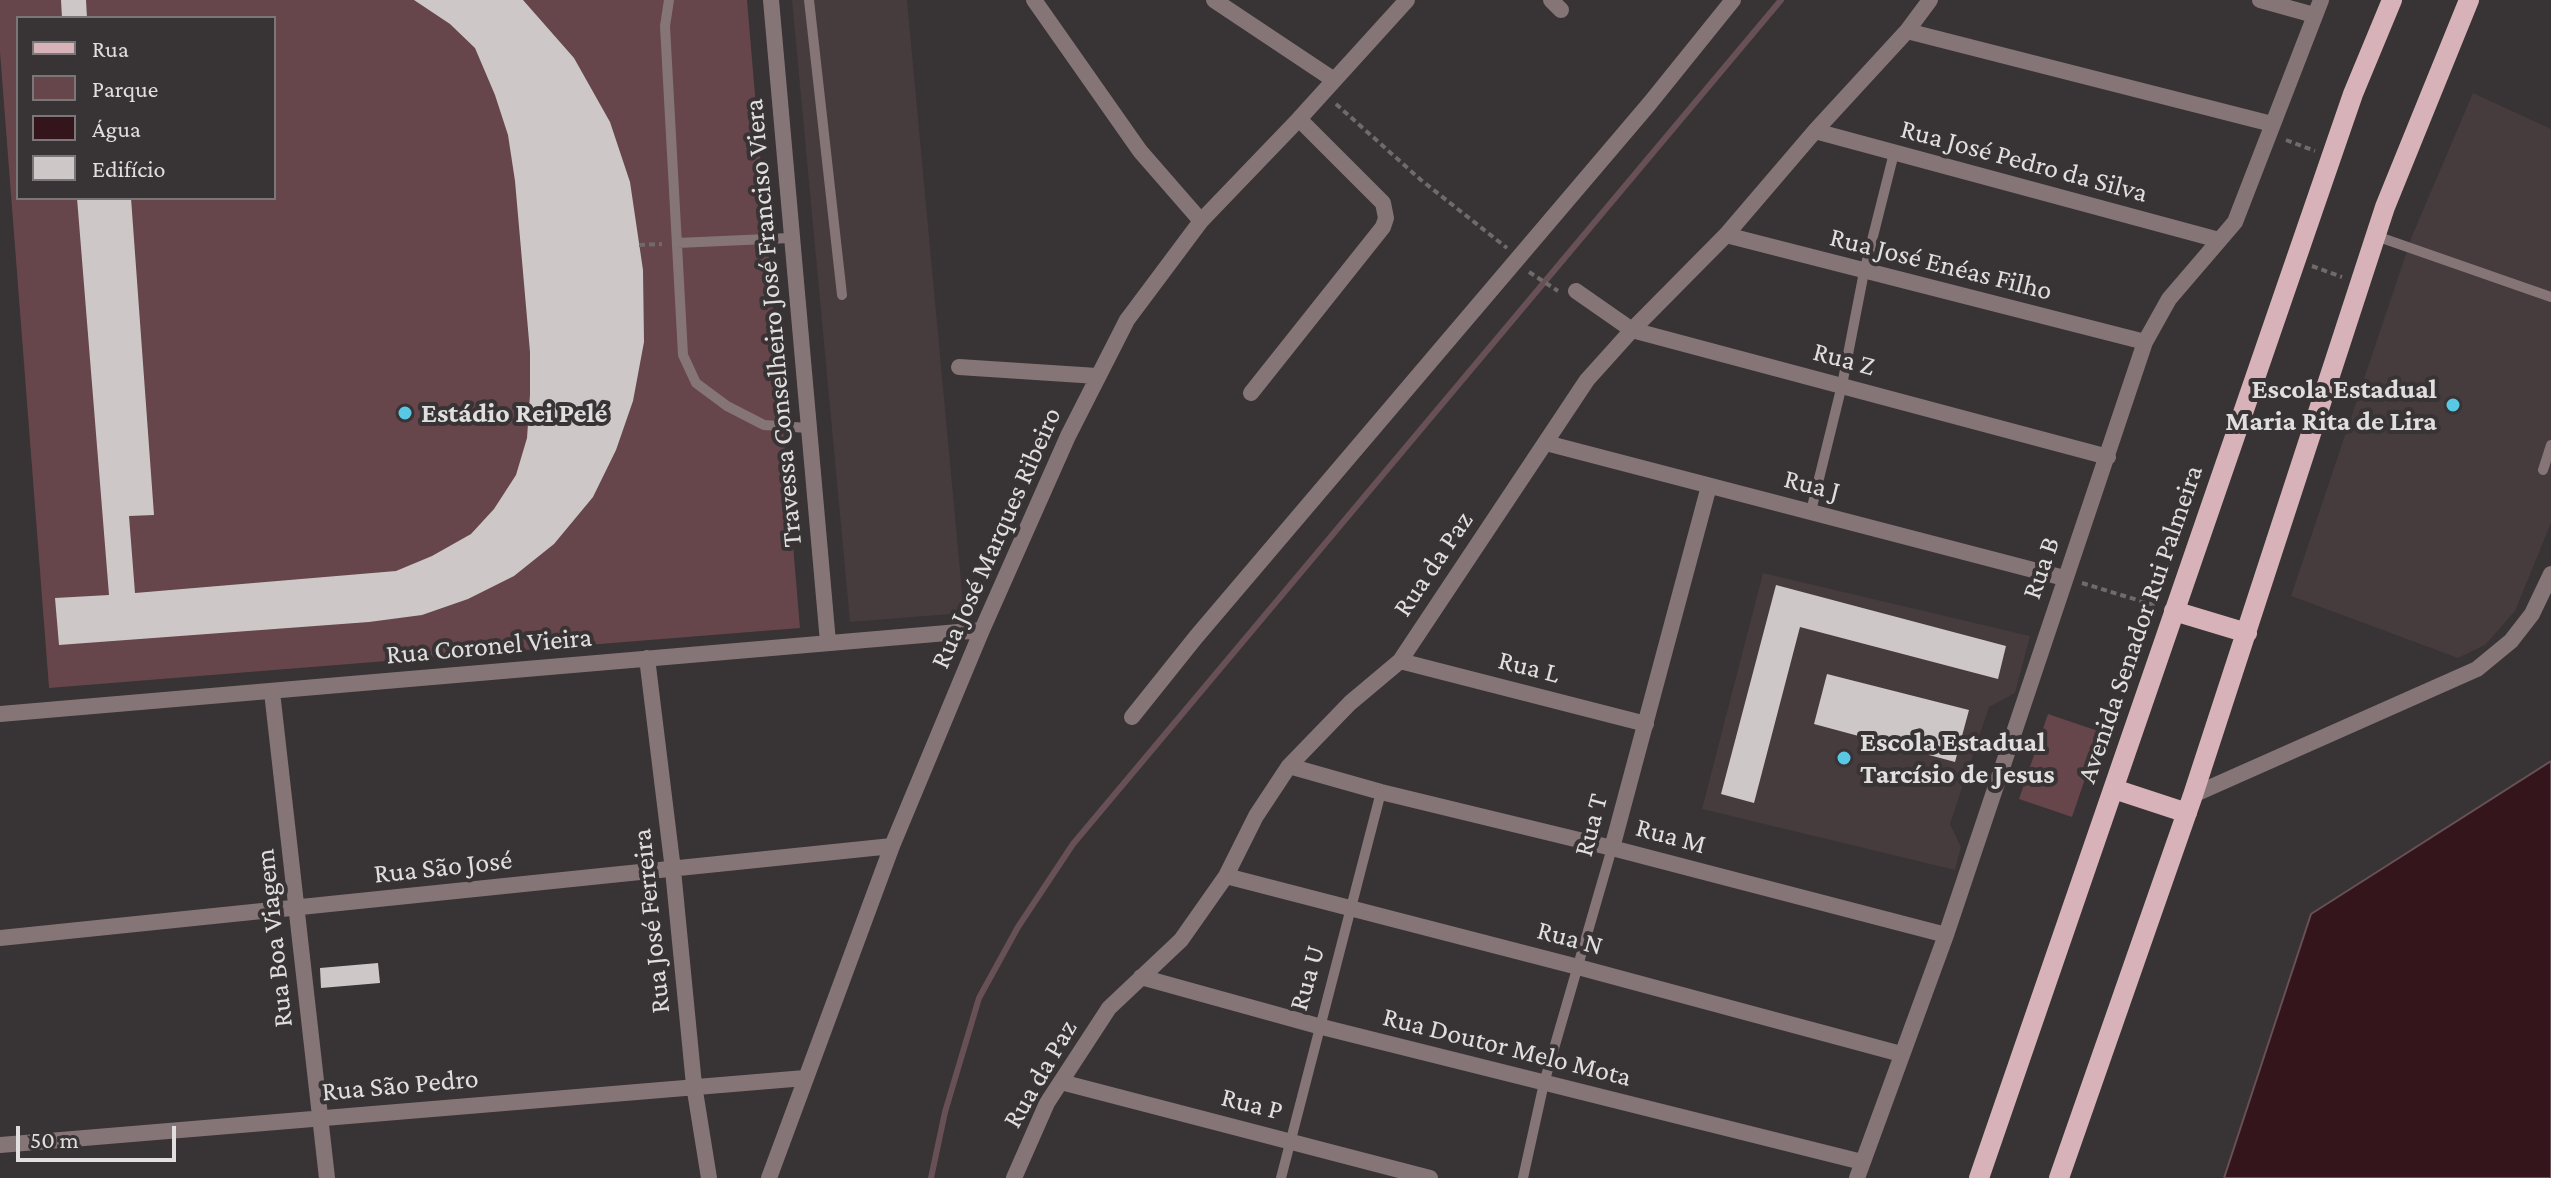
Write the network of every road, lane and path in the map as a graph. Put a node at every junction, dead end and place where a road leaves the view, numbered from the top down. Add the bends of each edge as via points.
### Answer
1 (669, 0) edge
2 (771, 0) edge
3 (809, 0) edge
4 (1034, 0) edge
5 (1214, 0) edge
6 (1407, 0) edge
7 (1733, 0) edge
8 (1930, 0) edge
9 (2260, 0) edge
10 (2392, 0) edge
11 (2469, 0) edge
12 (2318, 7) edge
13 (1907, 31) junction
14 (1329, 86) junction
15 (1299, 119) junction
16 (2271, 129) junction
17 (1815, 131) junction
18 (1894, 153) junction
19 (2331, 156) junction
20 (1201, 221) junction
21 (1726, 235) junction
22 (2376, 236) junction
23 (790, 238) junction
24 (2219, 240) junction
25 (677, 243) junction
26 (639, 245) dead end
27 (2295, 259) junction
28 (1518, 264) junction
29 (1864, 272) junction
30 (2361, 284) junction
31 (1559, 291) dead end
32 (1576, 291) dead end
33 (842, 295) dead end
34 (2551, 297) edge
35 (1632, 330) junction
36 (2145, 342) junction
37 (959, 367) dead end
38 (1097, 376) junction
39 (1842, 385) junction
40 (1251, 393) dead end
41 (808, 428) junction
42 (1546, 443) junction
43 (2551, 445) edge
44 (2108, 457) junction
45 (2543, 470) dead end
46 (1709, 486) junction
47 (1811, 511) junction
48 (2551, 574) edge
49 (2064, 578) junction
50 (2097, 588) dead end
51 (2144, 602) dead end
52 (2174, 611) junction
53 (982, 630) junction
54 (2247, 633) junction
55 (828, 642) junction
56 (647, 658) junction
57 (1400, 661) junction
58 (272, 692) junction
59 (0, 714) edge
60 (1132, 717) dead end
61 (1646, 724) junction
62 (1289, 766) junction
63 (2114, 789) junction
64 (1381, 792) junction
65 (2190, 804) junction
66 (892, 846) junction
67 (1612, 848) junction
68 (673, 870) junction
69 (1226, 876) junction
70 (297, 907) junction
71 (1352, 907) junction
72 (1946, 935) junction
73 (0, 938) edge
74 (1578, 967) junction
75 (1141, 977) junction
76 (1318, 1026) junction
77 (1901, 1054) junction
78 (805, 1078) junction
79 (1061, 1082) junction
80 (1544, 1083) junction
81 (694, 1085) junction
82 (320, 1119) junction
83 (1290, 1140) junction
84 (0, 1145) edge
85 (1859, 1170) edge
86 (327, 1178) edge
87 (709, 1178) edge
88 (769, 1178) edge
89 (1014, 1178) edge
90 (1281, 1178) edge
91 (1430, 1178) edge
92 (1523, 1178) edge
93 (1979, 1178) edge
94 (2059, 1178) edge

1 - 25 lane via 665,26
2 - 23 street, Travessa Conselheiro José Franciso Viera
3 - 33 lane
4 - 20 street via 1140,151
5 - 14 street
6 - 14 street, Rua José Marques Ribeiro
7 - 28 street
8 - 13 street, Rua da Paz
9 - 12 street
10 - 19 main road, Avenida Senador Rui Palmeira
11 - 22 main road
12 - 16 street, Rua B
13 - 16 street
13 - 17 street, Rua da Paz
14 - 15 street, Rua José Marques Ribeiro
14 - 28 path via 1410,171 1507,248
15 - 20 street, Rua José Marques Ribeiro
15 - 40 street via 1383,203 1386,218
16 - 19 path
16 - 24 street, Rua B via 2235,222
17 - 18 street, Rua José Pedro da Silva
17 - 21 street, Rua da Paz
18 - 24 street, Rua José Pedro da Silva
18 - 29 lane
19 - 27 main road, Avenida Senador Rui Palmeira
20 - 38 street, Rua José Marques Ribeiro via 1127,320
21 - 29 street, Rua José Enéas Filho
21 - 35 street, Rua da Paz
22 - 30 main road
22 - 34 lane
23 - 25 lane
23 - 41 street, Travessa Conselheiro José Franciso Viera
24 - 36 street, Rua B via 2169,299
25 - 26 path
25 - 41 lane via 683,355 696,383 764,425
27 - 30 path
27 - 52 main road, Avenida Senador Rui Palmeira
28 - 31 path
28 - 60 street
29 - 36 street, Rua José Enéas Filho
29 - 39 lane
30 - 54 main road
32 - 35 street, Rua Z
35 - 39 street, Rua Z
35 - 42 street, Rua da Paz via 1587,380
36 - 44 street, Rua B
37 - 38 street
38 - 53 street, Rua José Marques Ribeiro
39 - 44 street, Rua Z
39 - 47 lane
41 - 55 street, Travessa Conselheiro José Franciso Viera
42 - 46 street, Rua J
42 - 57 street, Rua da Paz
43 - 45 lane
44 - 49 street, Rua B
46 - 47 street, Rua J
46 - 61 street, Rua T
47 - 49 street, Rua J
48 - 65 street via 2518,632 2477,669
49 - 72 street, Rua B
50 - 51 path
52 - 54 main road
52 - 63 main road, Avenida Senador Rui Palmeira
53 - 55 street, Rua Coronel Vieira
53 - 66 street, Rua José Marques Ribeiro
54 - 65 main road
55 - 56 street, Rua Coronel Vieira
56 - 58 street, Rua Coronel Vieira
56 - 68 street, Rua José Ferreira
57 - 61 street, Rua L
57 - 62 street, Rua da Paz
58 - 59 street, Rua Coronel Vieira
58 - 70 street, Rua Boa Viagem
61 - 67 street, Rua T
62 - 64 street, Rua M
62 - 69 street, Rua da Paz
63 - 65 main road
63 - 93 main road, Avenida Senador Rui Palmeira
64 - 67 street, Rua M
64 - 71 lane, Rua U
65 - 94 main road
66 - 68 street, Rua São José
66 - 78 street, Rua José Marques Ribeiro
67 - 72 street, Rua M
67 - 74 lane, Rua T
68 - 70 street, Rua São José
68 - 81 street, Rua José Ferreira
69 - 71 street, Rua N
69 - 75 street, Rua da Paz via 1181,940
70 - 73 street, Rua São José
70 - 82 street, Rua Boa Viagem
71 - 74 street, Rua N
71 - 76 lane, Rua U
72 - 77 street, Rua B
74 - 77 street, Rua N
74 - 80 lane, Rua T
75 - 76 street, Rua Doutor Melo Mota
75 - 79 street, Rua da Paz via 1109,1008
76 - 80 street, Rua Doutor Melo Mota
76 - 83 lane, Rua U
77 - 85 street, Rua B
78 - 81 street, Rua São Pedro
78 - 88 street, Rua José Marques Ribeiro
79 - 83 street, Rua P
79 - 89 street, Rua da Paz
80 - 85 street, Rua Doutor Melo Mota
80 - 92 lane, Rua T
81 - 82 street, Rua São Pedro
81 - 87 street, Rua José Ferreira
82 - 84 street, Rua São Pedro
82 - 86 street, Rua Boa Viagem
83 - 90 lane, Rua U
83 - 91 street, Rua P

